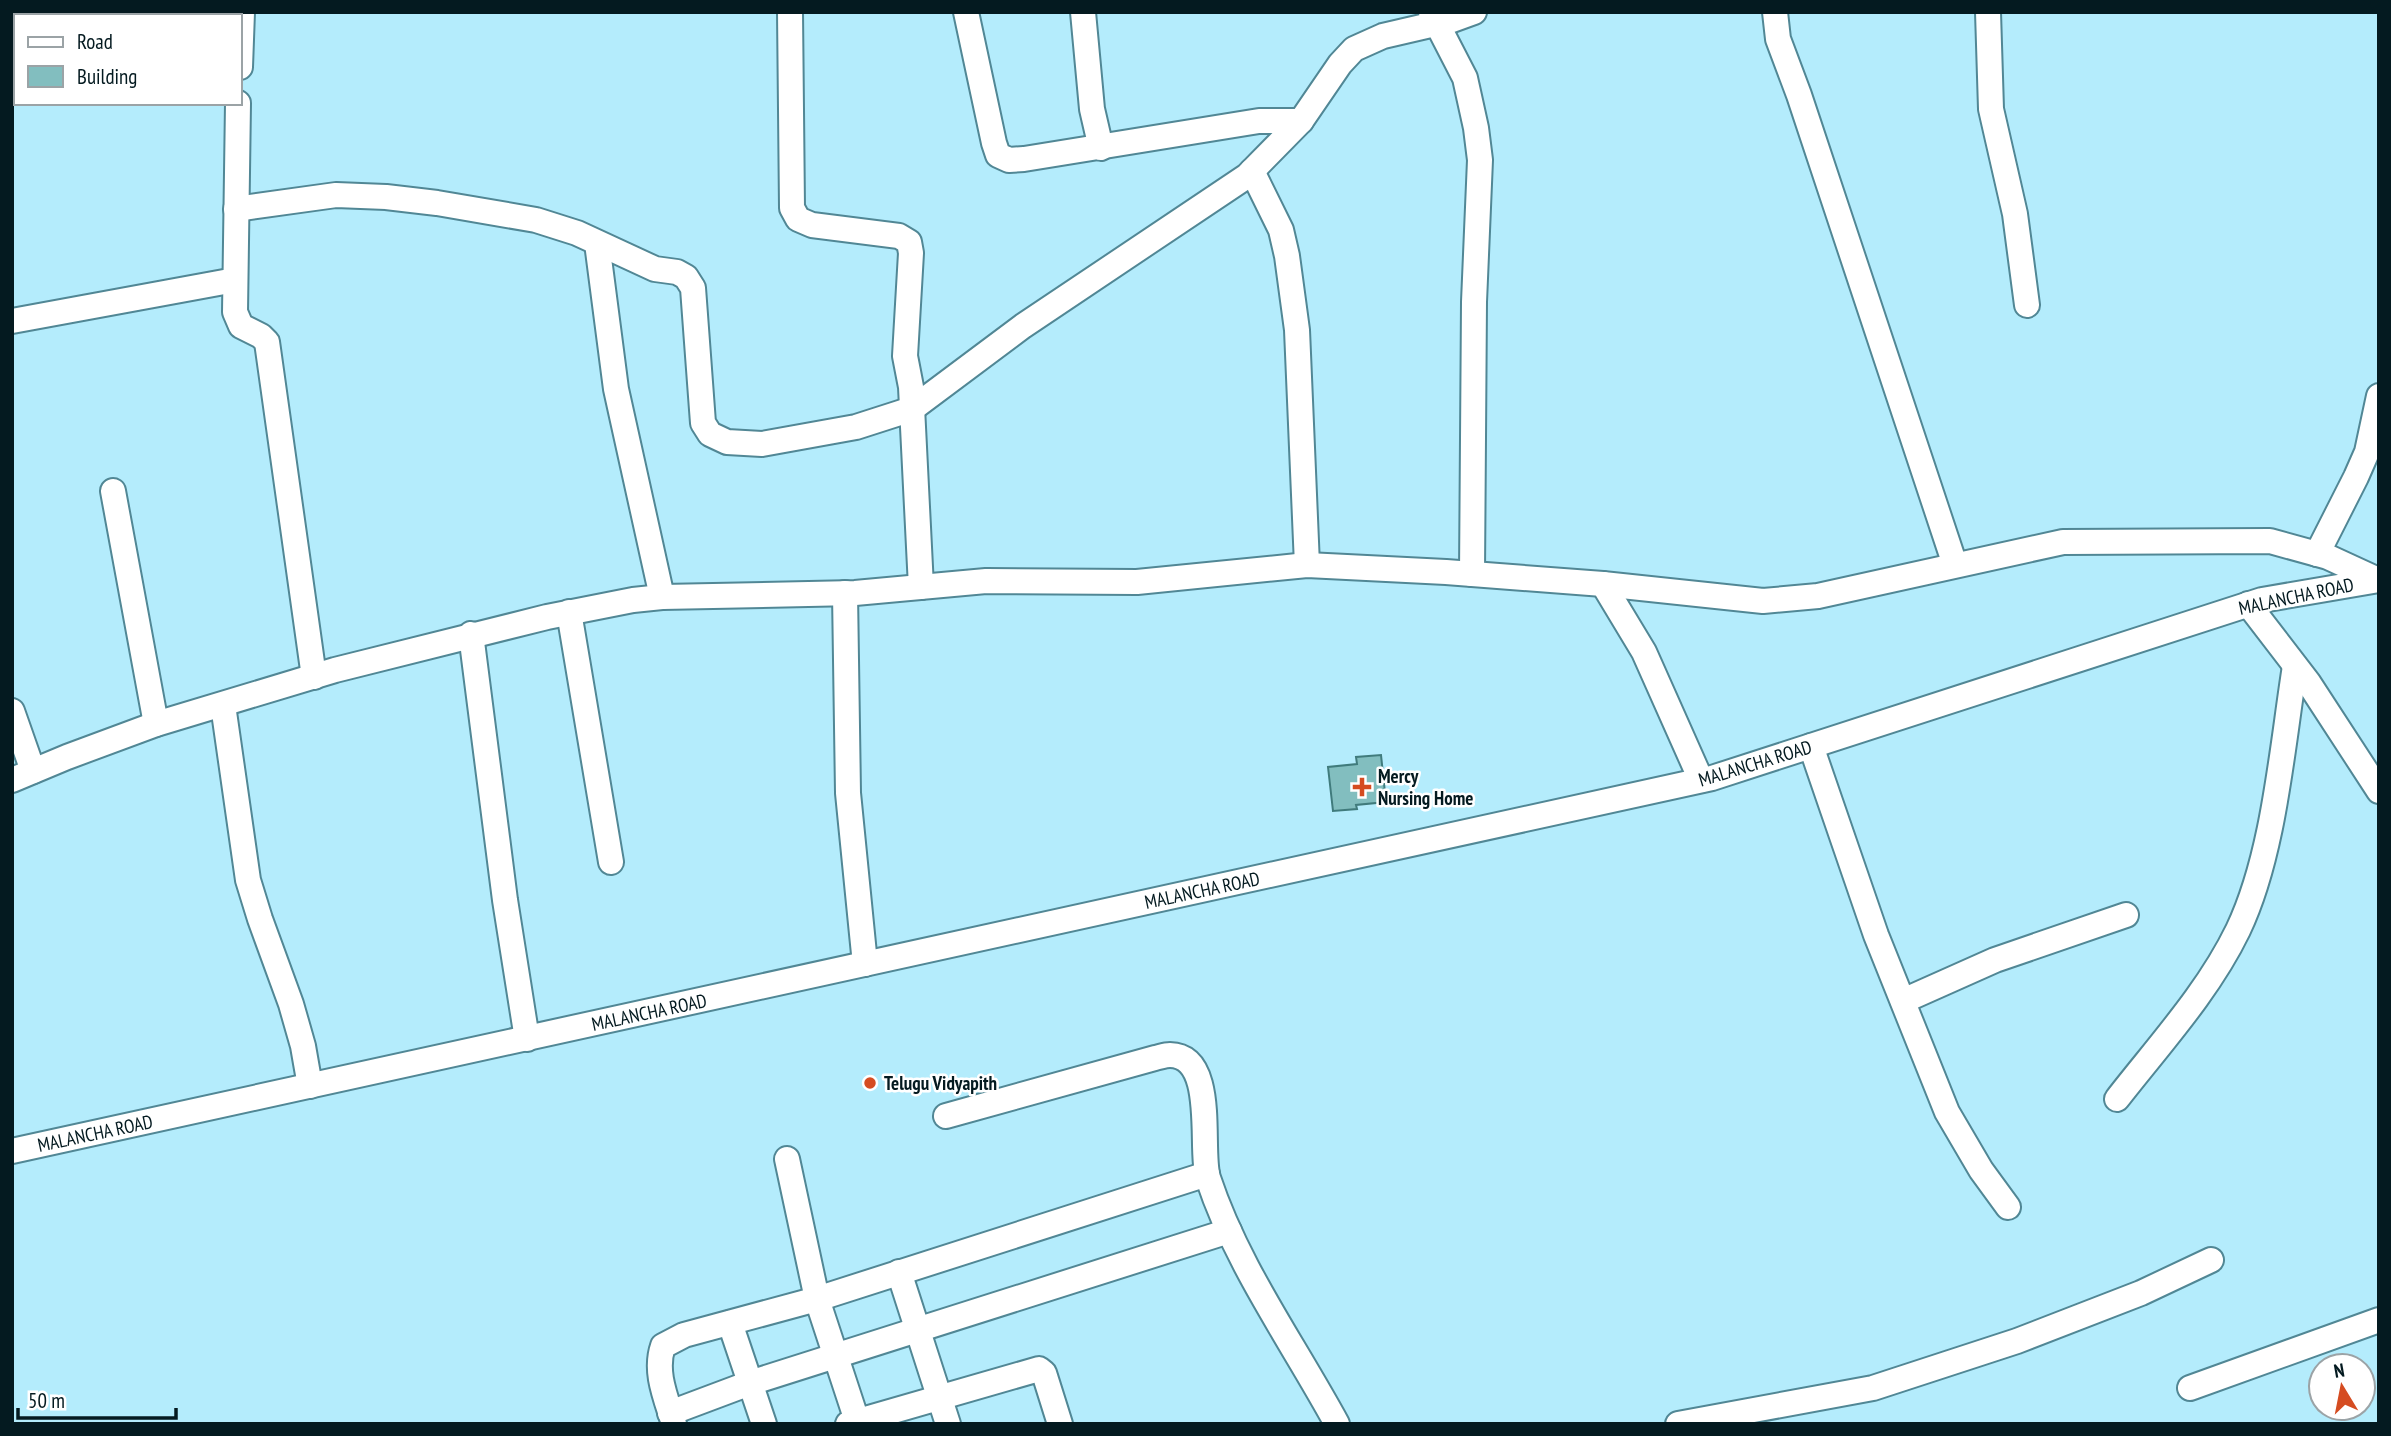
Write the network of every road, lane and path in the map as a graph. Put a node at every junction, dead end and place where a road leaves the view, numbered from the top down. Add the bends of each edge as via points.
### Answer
1 (790, 12) edge
2 (966, 12) edge
3 (1083, 12) edge
4 (1474, 12) edge
5 (1774, 12) edge
6 (1988, 12) edge
7 (1434, 18) edge
8 (238, 105) edge
9 (1301, 121) junction
10 (1101, 148) junction
11 (1252, 171) junction
12 (236, 209) junction
13 (597, 243) junction
14 (235, 280) junction
15 (2027, 305) dead end
16 (12, 321) edge
17 (2379, 396) edge
18 (912, 409) junction
19 (113, 491) dead end
20 (2317, 554) junction
21 (1307, 565) junction
22 (1955, 565) junction
23 (1472, 574) junction
24 (2378, 580) edge
25 (1603, 584) junction
26 (921, 587) junction
27 (845, 593) junction
28 (662, 597) junction
29 (2248, 604) junction
30 (569, 612) junction
31 (471, 634) junction
32 (2295, 666) junction
33 (314, 677) junction
34 (223, 705) junction
35 (12, 711) edge
36 (156, 723) junction
37 (1811, 746) junction
38 (23, 776) edge
39 (1701, 780) junction
40 (2379, 791) edge
41 (611, 862) dead end
42 (2126, 915) dead end
43 (866, 964) junction
44 (1903, 1000) junction
45 (527, 1039) junction
46 (310, 1086) junction
47 (2117, 1099) dead end
48 (946, 1116) dead end
49 (12, 1151) edge
50 (788, 1159) dead end
51 (1207, 1174) junction
52 (2008, 1207) dead end
53 (1229, 1231) junction
54 (2211, 1260) dead end
55 (899, 1272) junction
56 (817, 1299) junction
57 (2379, 1320) edge
58 (730, 1322) junction
59 (918, 1331) junction
60 (836, 1357) junction
61 (750, 1383) junction
62 (2190, 1388) dead end
63 (939, 1397) junction
64 (672, 1418) edge
65 (855, 1423) edge
66 (764, 1424) edge
67 (948, 1424) edge
68 (1060, 1424) edge
69 (1337, 1424) edge
70 (1678, 1424) edge

1 - 18 street via 792,208 798,219 812,225 899,236 909,242 905,356
2 - 10 street via 998,155 1024,159
3 - 10 street via 1092,109
4 - 7 street
5 - 22 street via 1778,39
6 - 15 street via 1990,109 2015,214
7 - 9 street via 1354,49
7 - 23 street via 1465,78 1479,160
8 - 12 street
9 - 10 street via 1259,121
9 - 11 street
11 - 18 street via 1023,326
11 - 21 street via 1281,230 1296,317
12 - 13 street via 336,195 386,197 536,220
12 - 14 street
13 - 18 street via 655,269 677,272 694,289 701,407 710,434 727,442 762,443 856,427
13 - 28 street via 616,389
14 - 16 street
14 - 33 street via 237,321 267,342
17 - 20 street via 2367,452
18 - 26 street
19 - 36 street
20 - 22 street via 2270,541 2063,542
20 - 24 street
21 - 23 street
21 - 26 street via 1137,582 986,581
22 - 25 street via 1818,596 1776,600
23 - 25 street
24 - 29 street, MALANCHA ROAD
25 - 39 street via 1644,652
26 - 27 street
27 - 28 street
27 - 43 street via 848,793
28 - 30 street
29 - 32 street
29 - 37 street, MALANCHA ROAD
30 - 31 street
30 - 41 street
31 - 33 street
31 - 45 street
32 - 40 street
32 - 47 street via 2269,831 2238,929 2213,976
33 - 34 street
34 - 36 street
34 - 46 street via 248,880 291,1004
35 - 38 street
36 - 38 street
37 - 39 street, MALANCHA ROAD
37 - 44 street
39 - 43 street, MALANCHA ROAD
42 - 44 street via 1995,960
43 - 45 street, MALANCHA ROAD
44 - 52 street via 1948,1112
45 - 46 street, MALANCHA ROAD
46 - 49 street, MALANCHA ROAD
48 - 51 street via 1171,1055 1194,1069 1203,1089
50 - 56 street
51 - 53 street
51 - 55 street
53 - 59 street
53 - 69 street
54 - 70 street via 2141,1293 1896,1381
55 - 56 street
55 - 59 street
56 - 58 street
56 - 60 street
57 - 62 street
58 - 61 street
58 - 64 street via 663,1346 658,1359 660,1376
59 - 60 street
59 - 63 street
60 - 61 street
60 - 65 street
61 - 64 street
61 - 66 street
63 - 65 street
63 - 67 street
63 - 68 street via 1039,1368

